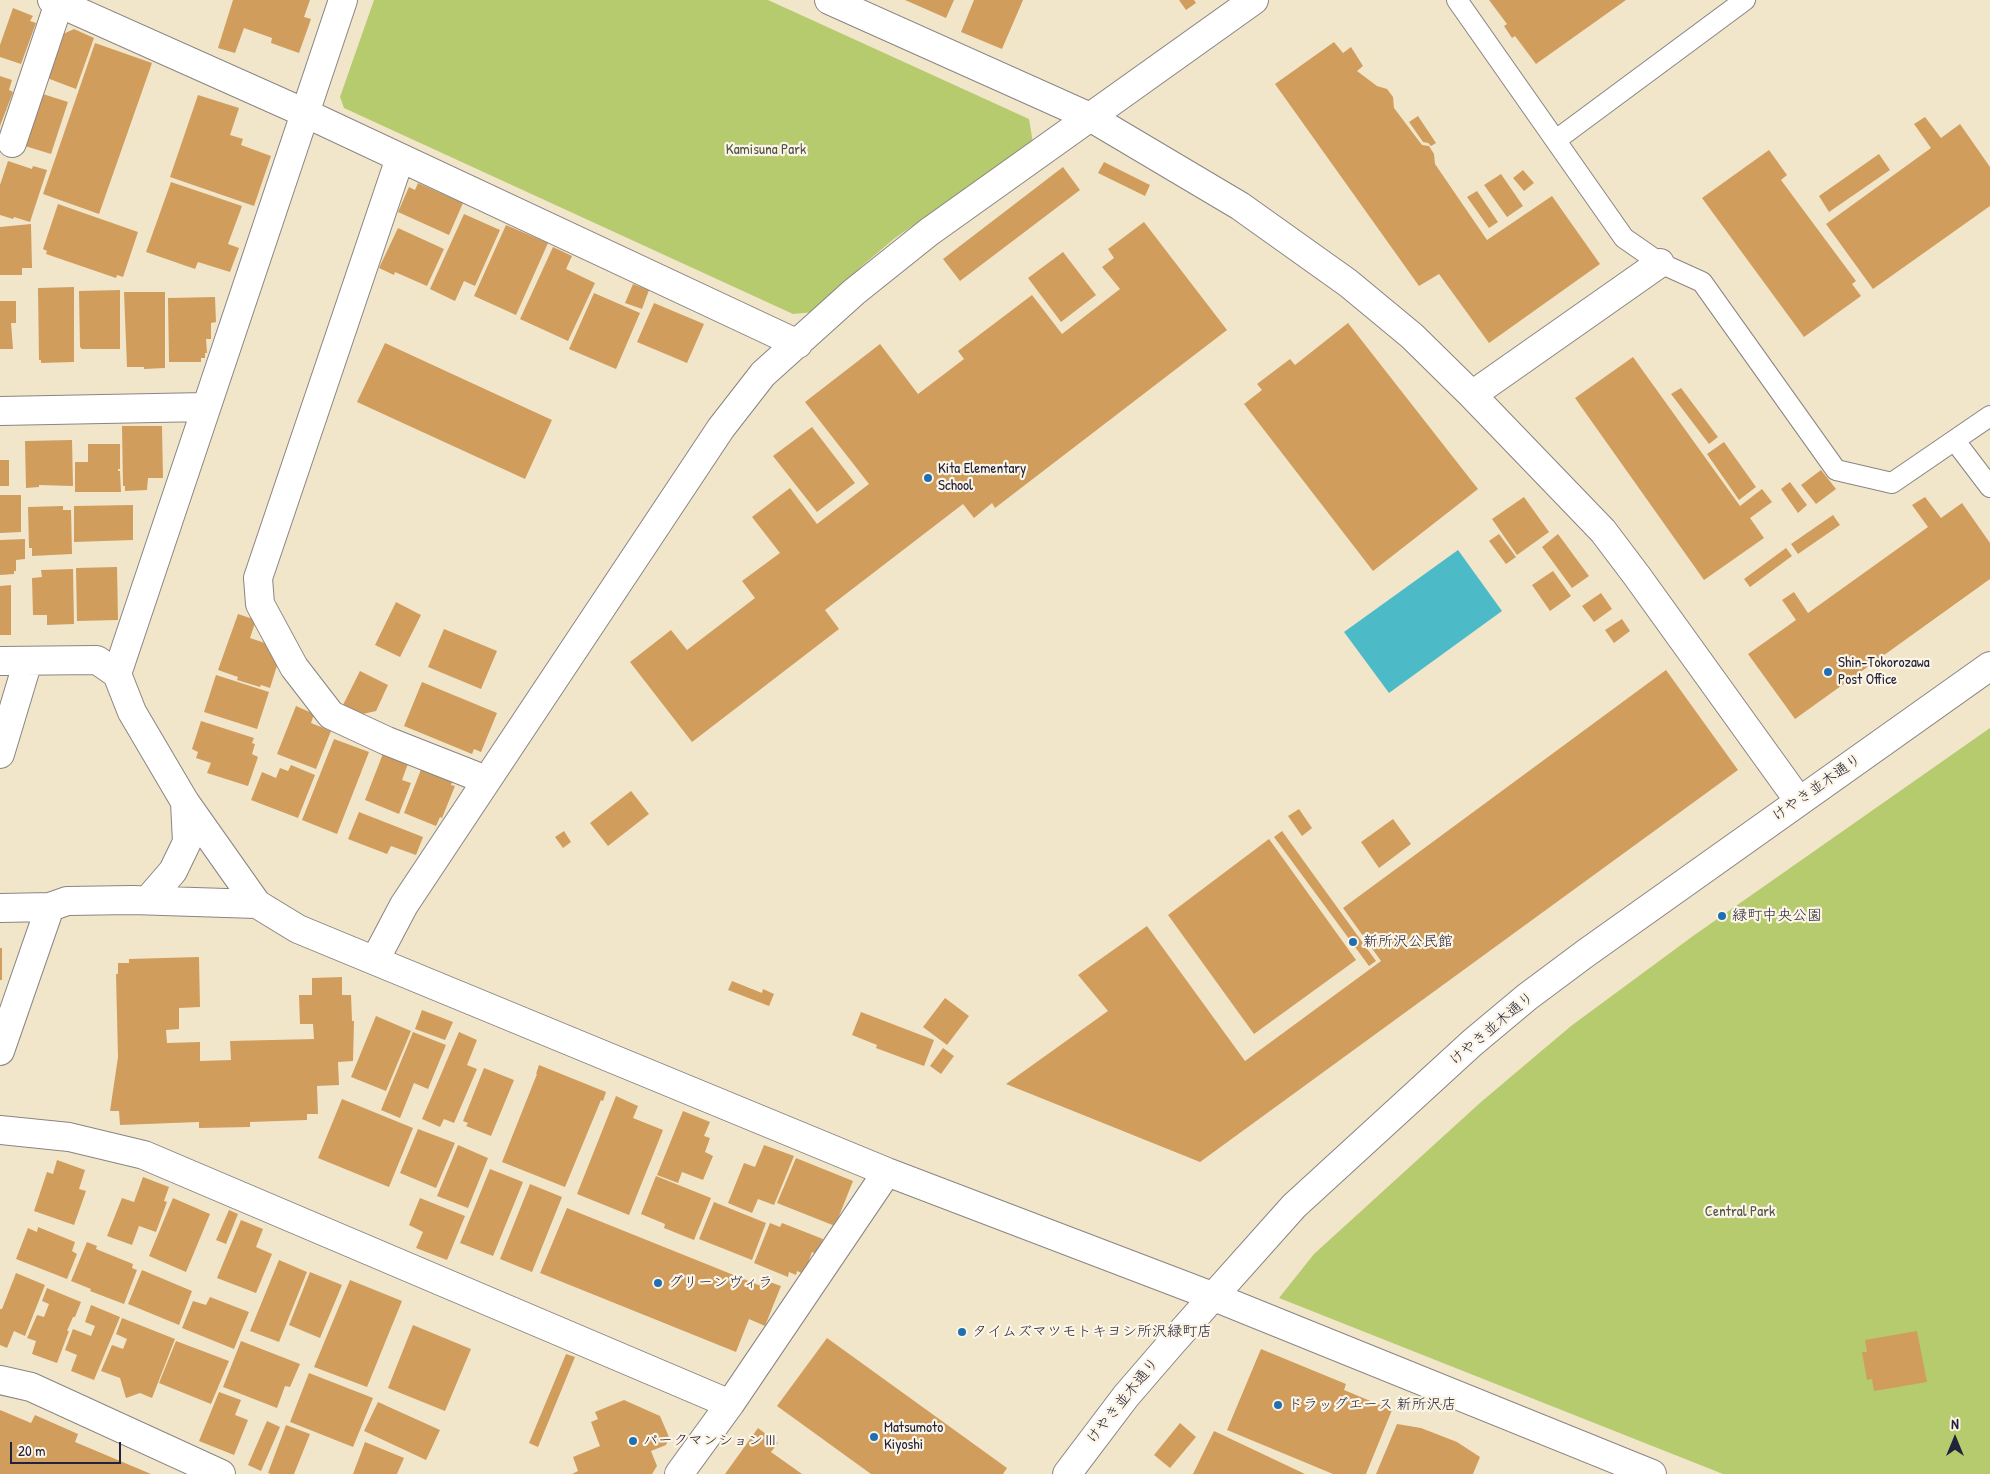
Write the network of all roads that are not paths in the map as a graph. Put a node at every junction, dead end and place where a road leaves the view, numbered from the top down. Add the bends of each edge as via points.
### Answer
1 (343, 0) edge
2 (829, 0) edge
3 (1254, 0) edge
4 (1456, 0) edge
5 (1745, 0) edge
6 (57, 1) edge
7 (305, 112) junction
8 (1090, 118) junction
9 (1556, 140) junction
10 (12, 143) dead end
11 (400, 158) junction
12 (1660, 263) junction
13 (798, 344) junction
14 (1472, 395) junction
15 (206, 407) junction
16 (0, 411) edge
17 (1990, 416) edge
18 (1955, 440) junction
19 (1990, 487) edge
20 (0, 661) edge
21 (28, 661) junction
22 (1990, 666) edge
23 (117, 674) junction
24 (0, 754) edge
25 (486, 780) junction
26 (1800, 801) junction
27 (185, 802) junction
28 (148, 900) junction
29 (257, 904) junction
30 (50, 907) junction
31 (0, 908) edge
32 (375, 960) junction
33 (0, 1051) edge
34 (0, 1130) edge
35 (887, 1172) junction
36 (1212, 1296) junction
37 (0, 1380) edge
38 (730, 1404) junction
39 (221, 1474) edge
40 (679, 1474) edge
41 (1067, 1474) edge
42 (1652, 1474) edge

1 - 7 street
2 - 8 street
3 - 8 street
4 - 9 lane
5 - 9 lane
6 - 7 street
6 - 10 street
7 - 11 street
7 - 15 street
8 - 13 street via 929,232 854,292
8 - 14 street via 1240,206 1348,283 1412,336
9 - 12 lane via 1624,238
11 - 13 street
11 - 25 street via 258,578 260,604 294,667 332,715 387,741
12 - 14 street
12 - 18 lane via 1702,282 1836,470 1892,483
13 - 25 street via 763,374 721,428
14 - 26 street via 1603,531
15 - 16 street
15 - 23 street
17 - 18 lane
18 - 19 lane
20 - 21 street
21 - 23 street via 97,660
21 - 24 street
22 - 26 street, けやき並木通り
23 - 27 street via 132,712
25 - 32 street via 404,905
26 - 36 street, けやき並木通り via 1527,997 1294,1206
27 - 28 street via 187,842 173,872
27 - 29 street
28 - 29 street
28 - 30 street via 67,901
29 - 32 street via 298,929
30 - 31 street
30 - 33 street
32 - 35 street
34 - 38 street via 69,1137 144,1155
35 - 36 street
35 - 38 street
36 - 41 street, けやき並木通り via 1126,1396
36 - 42 street
37 - 39 street via 31,1388
38 - 40 street

